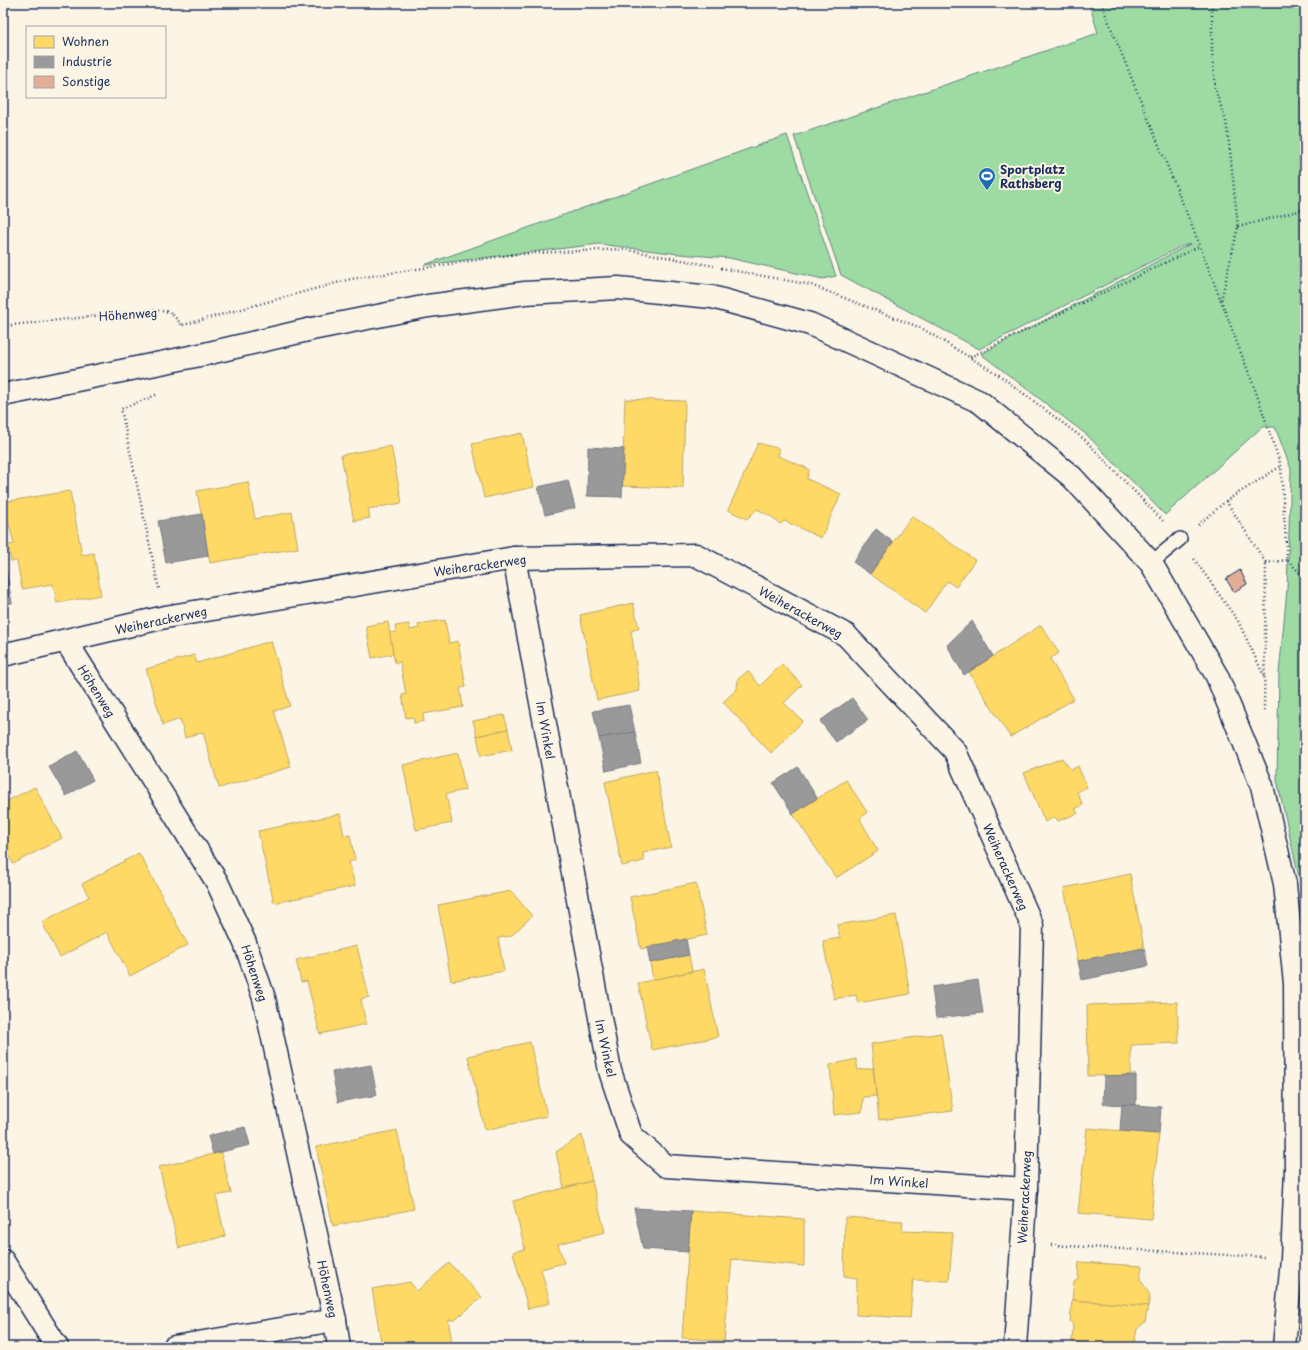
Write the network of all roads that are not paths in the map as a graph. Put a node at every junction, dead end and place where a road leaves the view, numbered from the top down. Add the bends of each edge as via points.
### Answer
1 (3, 395) edge
2 (1180, 539) road end
3 (514, 558) junction
4 (1151, 563) junction
5 (66, 641) junction
6 (3, 655) edge
7 (1026, 1189) junction
8 (3, 1261) edge
9 (335, 1320) junction
10 (57, 1347) edge
11 (174, 1347) edge
12 (339, 1347) edge
13 (1015, 1347) edge
14 (1284, 1347) edge

1 - 4 street via 428,306 525,292 618,288 712,297 810,324 980,402 1072,477
2 - 4 lane
3 - 5 street, Weiherackerweg via 165,617
3 - 7 street, Weiherackerweg via 696,556 846,635 955,751 1032,925
3 - 7 street, Im Winkel via 610,1071 630,1136 666,1166
4 - 14 street via 1217,676 1262,786 1285,884 1295,984 1296,1170 1292,1259
5 - 6 street, Weiherackerweg
5 - 9 street, Höhenweg via 217,882 245,943 264,998
7 - 13 street, Weiherackerweg
8 - 10 street
9 - 11 street
9 - 12 street, Höhenweg

